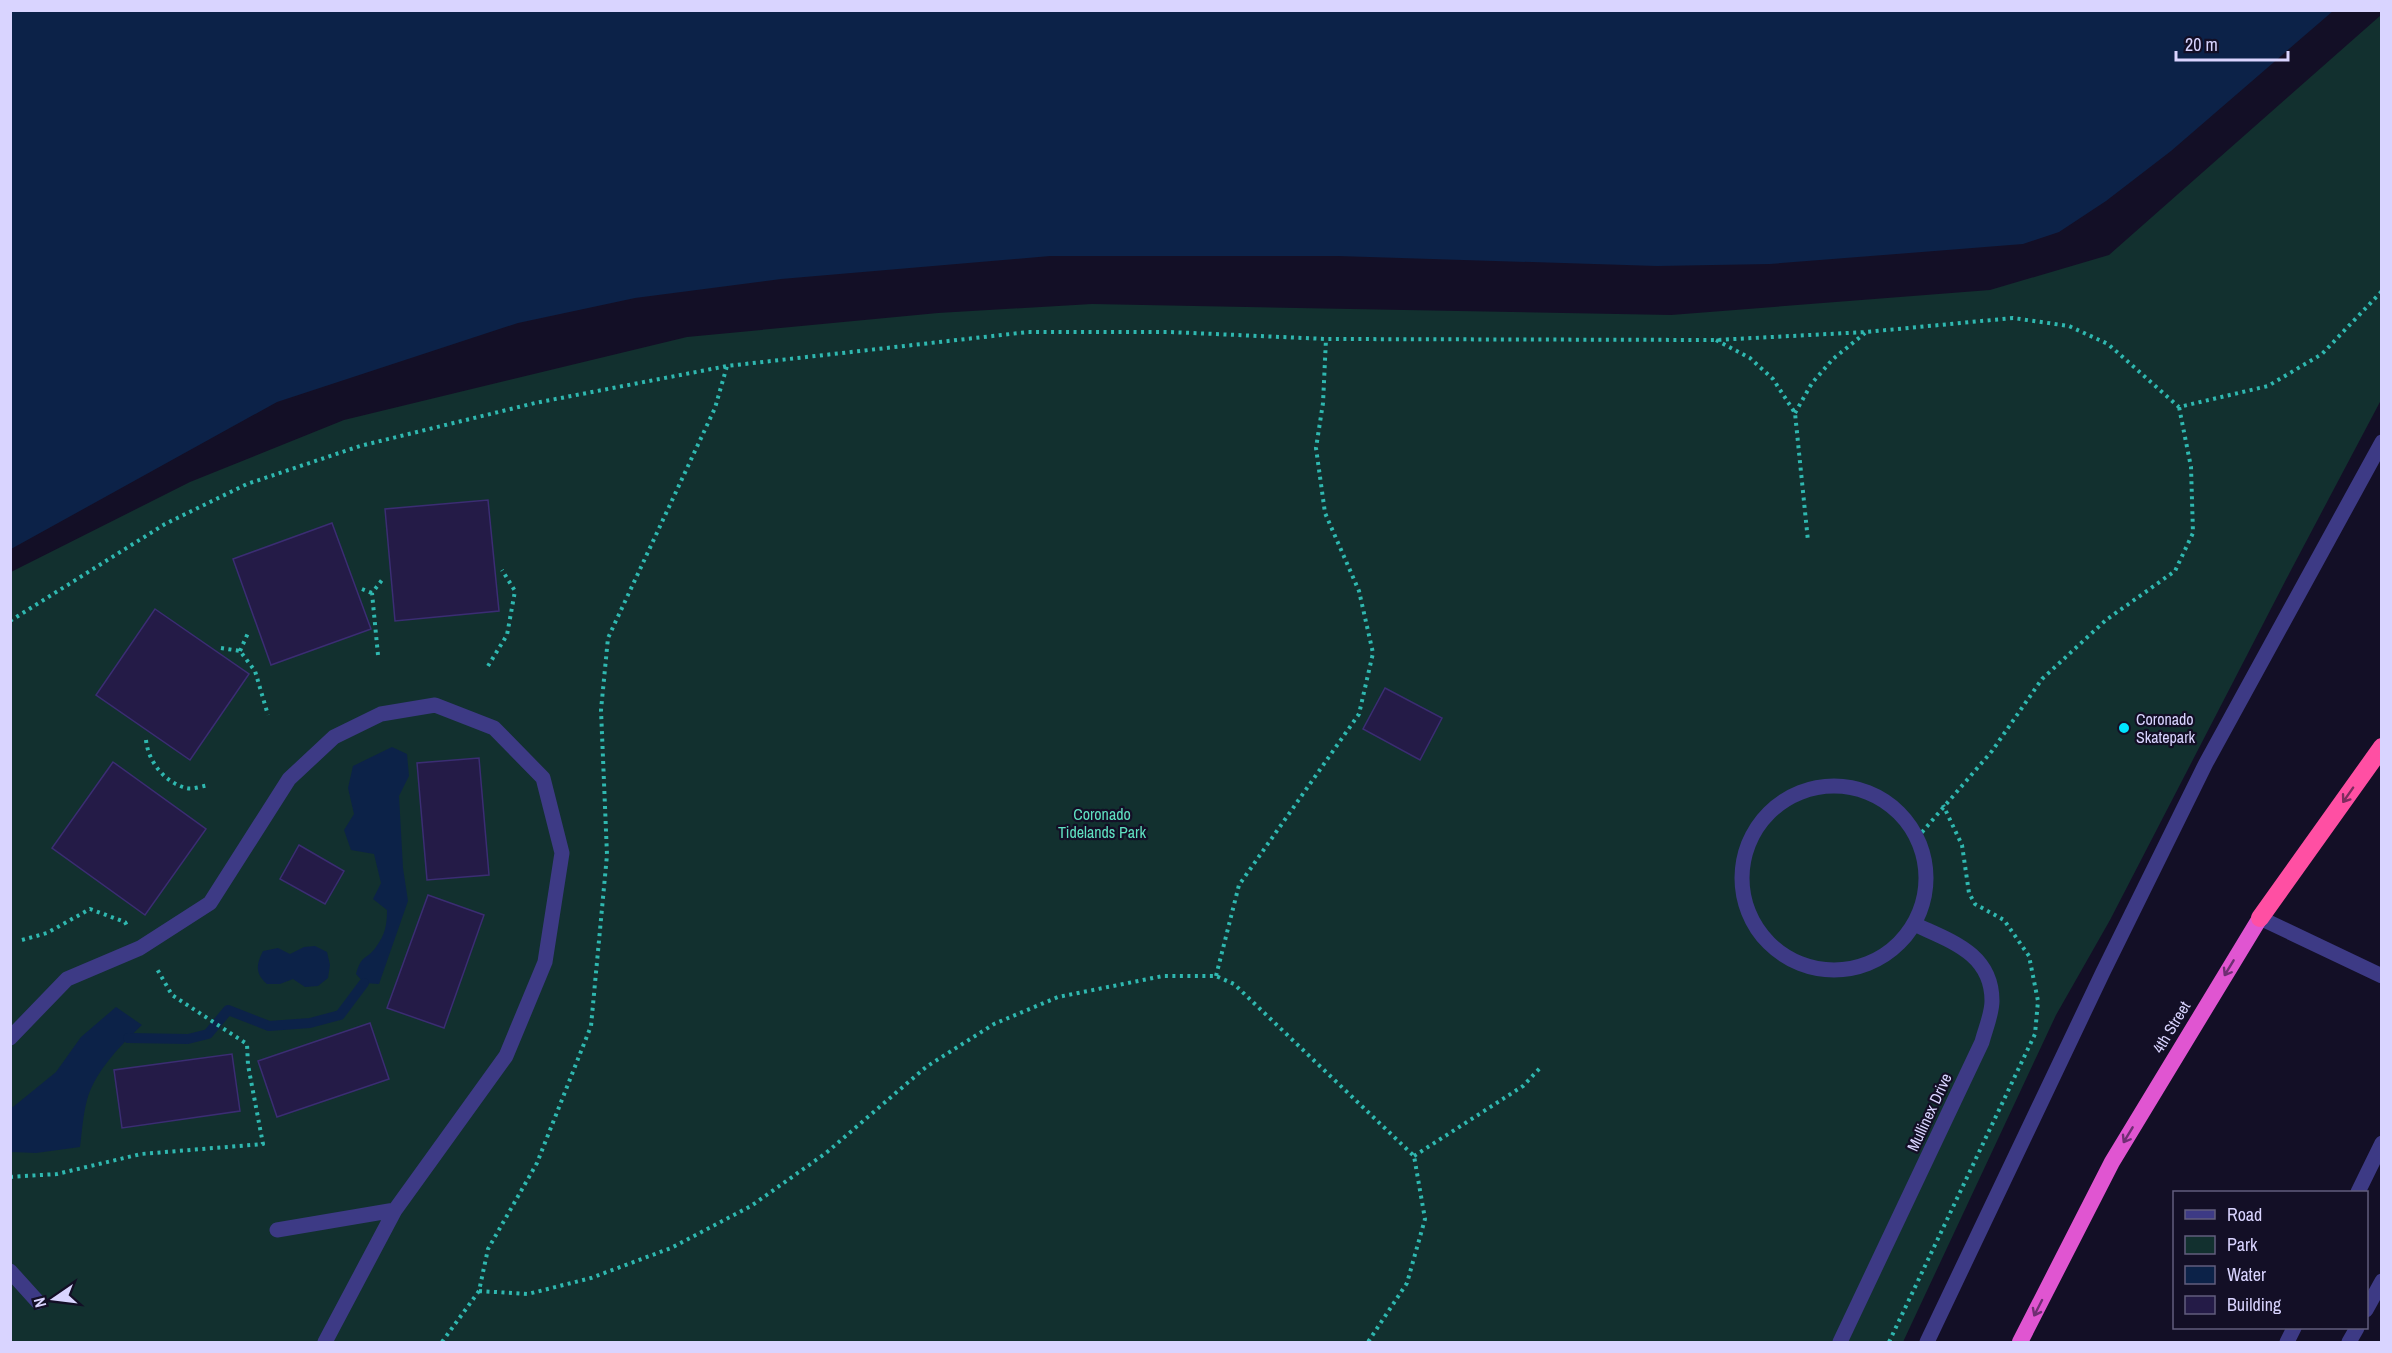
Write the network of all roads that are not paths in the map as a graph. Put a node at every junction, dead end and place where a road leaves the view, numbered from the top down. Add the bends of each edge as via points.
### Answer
1 (2382, 442) edge
2 (2382, 747) edge
3 (2260, 918) junction
4 (1914, 924) junction
5 (2382, 976) edge
6 (10, 1038) edge
7 (2382, 1143) edge
8 (2358, 1191) edge
9 (395, 1210) junction
10 (277, 1230) dead end
11 (10, 1271) edge
12 (2382, 1281) edge
13 (38, 1302) dead end
14 (2368, 1308) edge
15 (325, 1342) edge
16 (1840, 1342) edge
17 (1927, 1342) edge
18 (2020, 1342) edge

1 - 17 street via 2206,763
2 -> 3 highway, 4th Street
3 - 5 street
3 -> 18 highway, 4th Street via 2112,1162
4 - 4 street via 1893,948 1867,964 1836,970 1805,966 1778,951 1756,928 1744,898 1742,867 1751,837 1769,811 1795,794 1826,785 1853,787 1880,797 1901,815 1917,838 1925,866 1924,896
4 - 16 street, Mullinex Drive via 1966,948 1986,970 1992,1001 1982,1042
6 - 9 street via 67,979 140,948 210,903 289,780 334,737 381,714 435,705 494,728 543,778 562,853 545,962 506,1056
7 - 8 street
9 - 10 street
9 - 15 street
11 - 13 street
12 - 14 street

